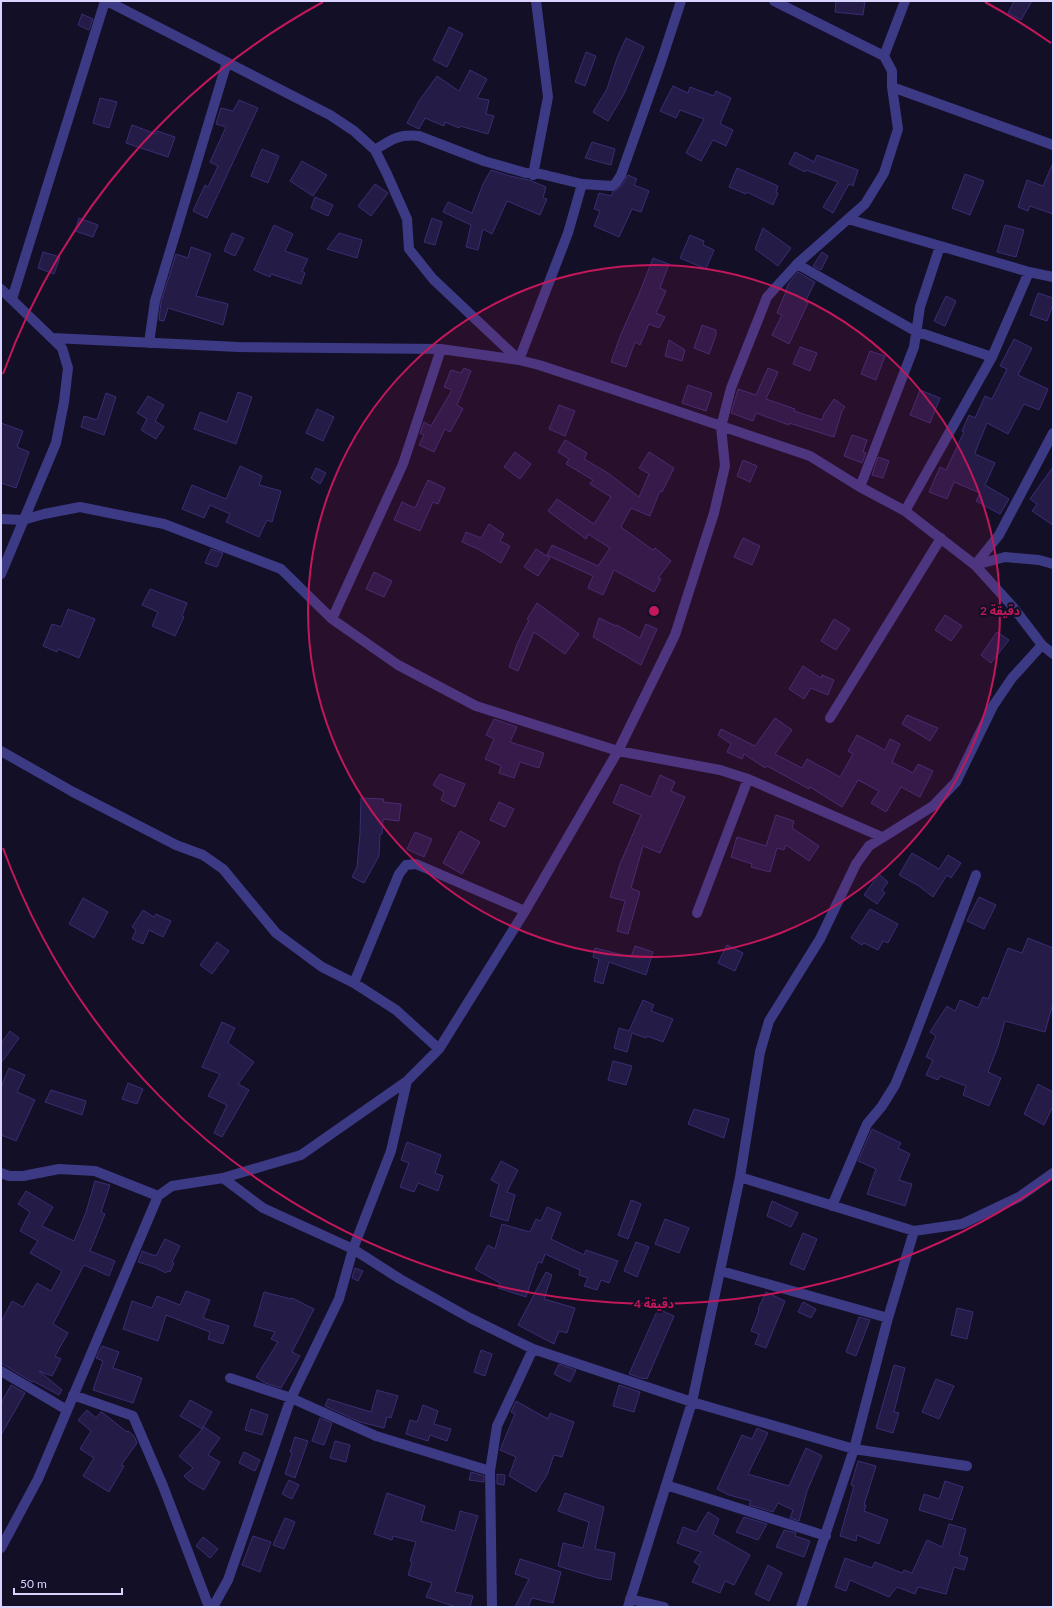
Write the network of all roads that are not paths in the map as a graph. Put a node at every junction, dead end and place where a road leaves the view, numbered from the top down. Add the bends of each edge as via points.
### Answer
1 (106, 1) edge
2 (536, 1) edge
3 (681, 1) edge
4 (774, 1) edge
5 (905, 1) edge
6 (884, 56) junction
7 (228, 62) junction
8 (892, 87) junction
9 (1053, 145) edge
10 (374, 150) junction
11 (532, 175) junction
12 (582, 184) junction
13 (848, 219) junction
14 (940, 246) junction
15 (797, 264) junction
16 (1030, 272) junction
17 (1053, 277) edge
18 (1, 289) edge
19 (12, 299) junction
20 (915, 331) junction
21 (53, 338) junction
22 (149, 343) junction
23 (441, 349) junction
24 (992, 357) junction
25 (519, 360) junction
26 (721, 427) junction
27 (1053, 433) edge
28 (860, 487) junction
29 (905, 511) junction
30 (1, 519) edge
31 (23, 520) junction
32 (941, 538) junction
33 (1053, 564) edge
34 (975, 565) junction
35 (1, 574) edge
36 (332, 618) junction
37 (1042, 645) junction
38 (1053, 654) edge
39 (830, 718) dead end
40 (1, 751) edge
41 (618, 751) junction
42 (748, 779) junction
43 (882, 837) junction
44 (976, 875) dead end
45 (524, 911) junction
46 (697, 914) dead end
47 (354, 983) junction
48 (439, 1049) junction
49 (407, 1081) junction
50 (1, 1173) edge
51 (1053, 1173) edge
52 (740, 1177) junction
53 (223, 1178) junction
54 (158, 1196) junction
55 (832, 1206) junction
56 (914, 1231) junction
57 (353, 1249) junction
58 (721, 1271) junction
59 (888, 1318) junction
60 (533, 1349) junction
61 (1, 1371) edge
62 (230, 1378) dead end
63 (73, 1395) junction
64 (291, 1398) junction
65 (692, 1402) junction
66 (67, 1410) junction
67 (854, 1449) junction
68 (967, 1466) dead end
69 (490, 1471) junction
70 (666, 1485) junction
71 (826, 1536) junction
72 (1, 1548) edge
73 (629, 1603) edge
74 (209, 1607) edge
75 (213, 1607) edge
76 (492, 1607) edge
77 (664, 1607) edge
78 (801, 1607) edge

1 - 7 street
1 - 19 street
2 - 11 street via 548,98
3 - 12 street via 621,175 612,186
4 - 6 street
5 - 6 street
6 - 8 street via 892,72
7 - 10 street via 330,115 354,131
7 - 22 street via 155,301
8 - 9 street
8 - 13 street via 898,129 884,173 865,204
10 - 11 street via 397,137 419,136 484,161
10 - 25 street via 406,219 409,249 433,279
11 - 12 street via 542,174
12 - 25 street via 568,233
13 - 14 street
13 - 15 street
14 - 16 street
14 - 20 street
15 - 20 street
15 - 26 street via 767,297 731,388
16 - 17 street
16 - 24 street
18 - 19 street
19 - 21 street
20 - 24 street
20 - 28 street via 914,347 907,367
21 - 22 street
21 - 31 street via 62,348 68,368 64,402 56,443
22 - 23 street via 238,347
23 - 25 street
23 - 36 street via 403,464
24 - 29 street
25 - 26 street
26 - 28 street via 810,456
26 - 41 street via 725,466 714,513 675,635
27 - 34 street via 999,535
28 - 29 street
29 - 32 street
30 - 31 street
31 - 35 street
31 - 36 street via 80,507 164,524 281,569
32 - 34 street
32 - 39 street
33 - 34 street via 1005,557
34 - 37 street via 1013,607
36 - 41 street via 398,665 476,706
37 - 38 street
37 - 43 street via 1012,678 993,706 956,782 933,806
40 - 47 street via 73,792 176,845 203,855 223,869 276,933 322,967
41 - 42 street via 720,770
41 - 45 street
42 - 43 street
42 - 46 street
43 - 52 street via 869,846 856,864 820,939 769,1021 760,1052
44 - 55 street via 895,1085 867,1124
45 - 47 street via 416,864 406,865 399,874
45 - 48 street
47 - 48 street via 396,1010
48 - 49 street
49 - 53 street via 301,1155
49 - 57 street via 391,1151
50 - 54 street via 16,1176 59,1168 94,1171
51 - 56 street via 1019,1197 962,1224
52 - 55 street
52 - 58 street
53 - 54 street via 172,1186
53 - 57 street via 263,1208
54 - 63 street
55 - 56 street
56 - 59 street
57 - 60 street via 470,1318
57 - 64 street via 339,1299
58 - 59 street
58 - 65 street
59 - 67 street
60 - 65 street
60 - 69 street via 497,1426
61 - 66 street
62 - 64 street
63 - 66 street
63 - 74 street via 133,1416
64 - 69 street via 376,1436
64 - 75 street via 228,1580
65 - 67 street
65 - 70 street
66 - 72 street via 38,1479
67 - 68 street
67 - 71 street
69 - 76 street
70 - 71 street
70 - 73 street
71 - 78 street
73 - 77 street

